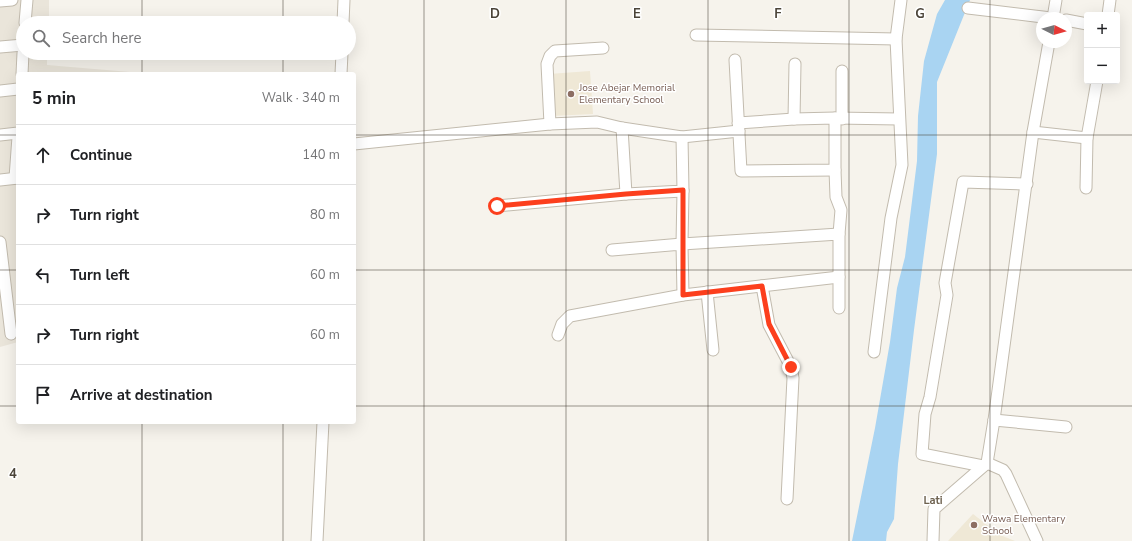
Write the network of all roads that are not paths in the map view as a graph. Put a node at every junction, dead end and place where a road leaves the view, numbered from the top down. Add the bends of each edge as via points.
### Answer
1 (12, 0) edge
2 (27, 0) edge
3 (344, 0) edge
4 (901, 0) edge
5 (1056, 0) edge
6 (1110, 0) edge
7 (0, 2) edge
8 (968, 8) dead end
9 (1053, 12) edge
10 (1108, 12) edge
11 (26, 16) edge
12 (343, 16) edge
13 (1036, 16) edge
14 (1072, 21) edge
15 (1084, 23) edge
16 (696, 35) dead end
17 (896, 39) junction
18 (16, 46) edge
19 (0, 47) edge
20 (603, 48) dead end
21 (1048, 48) edge
22 (23, 60) edge
23 (342, 60) edge
24 (735, 60) dead end
25 (795, 64) dead end
26 (842, 71) dead end
27 (22, 72) edge
28 (341, 72) edge
29 (1096, 84) edge
30 (16, 89) edge
31 (0, 91) edge
32 (794, 119) junction
33 (839, 119) junction
34 (899, 119) junction
35 (550, 124) junction
36 (739, 127) junction
37 (622, 128) junction
38 (1033, 132) junction
39 (16, 133) edge
40 (0, 135) edge
41 (682, 137) junction
42 (1087, 138) junction
43 (356, 144) edge
44 (835, 170) junction
45 (16, 178) edge
46 (0, 180) edge
47 (1027, 184) junction
48 (1086, 188) dead end
49 (683, 190) junction
50 (626, 194) junction
51 (497, 206) dead end
52 (839, 234) junction
53 (0, 242) edge
54 (682, 244) junction
55 (612, 250) dead end
56 (839, 277) junction
57 (762, 286) junction
58 (707, 292) junction
59 (683, 295) junction
60 (839, 308) dead end
61 (10, 334) edge
62 (558, 335) dead end
63 (713, 350) dead end
64 (874, 352) dead end
65 (994, 420) junction
66 (323, 424) edge
67 (1066, 427) dead end
68 (985, 465) junction
69 (787, 499) dead end
70 (317, 541) edge
71 (933, 541) edge
72 (1037, 541) edge

1 - 7 street
2 - 11 street
3 - 12 street
4 - 17 street
5 - 9 street
6 - 10 street
8 - 13 street
14 - 15 street
16 - 17 street
17 - 34 street
18 - 19 street
20 - 35 street via 556,50 550,56 547,64
21 - 38 street
22 - 27 street
23 - 28 street
24 - 36 street
25 - 32 street
26 - 33 street
29 - 42 street
30 - 31 street
32 - 33 street
32 - 36 street
33 - 34 street
33 - 44 street
34 - 64 street via 902,165 891,218
35 - 37 street via 597,122
35 - 43 street
36 - 41 street
36 - 44 street via 741,171
37 - 41 street
37 - 50 street
38 - 42 street
38 - 47 street
39 - 40 street
41 - 49 street
42 - 48 street
44 - 52 street via 836,197 842,210
45 - 46 street
47 - 65 street
47 - 68 street via 963,182 945,283 947,295 925,414 922,454
49 - 50 street
49 - 54 street
50 - 51 street
52 - 54 street
52 - 56 street
53 - 61 street
54 - 55 street
54 - 59 street
56 - 57 street
56 - 60 street
57 - 58 street
57 - 69 street via 769,324 791,367 793,378
58 - 59 street
58 - 63 street
59 - 62 street via 570,316 562,324
65 - 67 street
65 - 68 street
66 - 70 street
68 - 71 street via 934,509
68 - 72 street via 1003,470 1006,474

